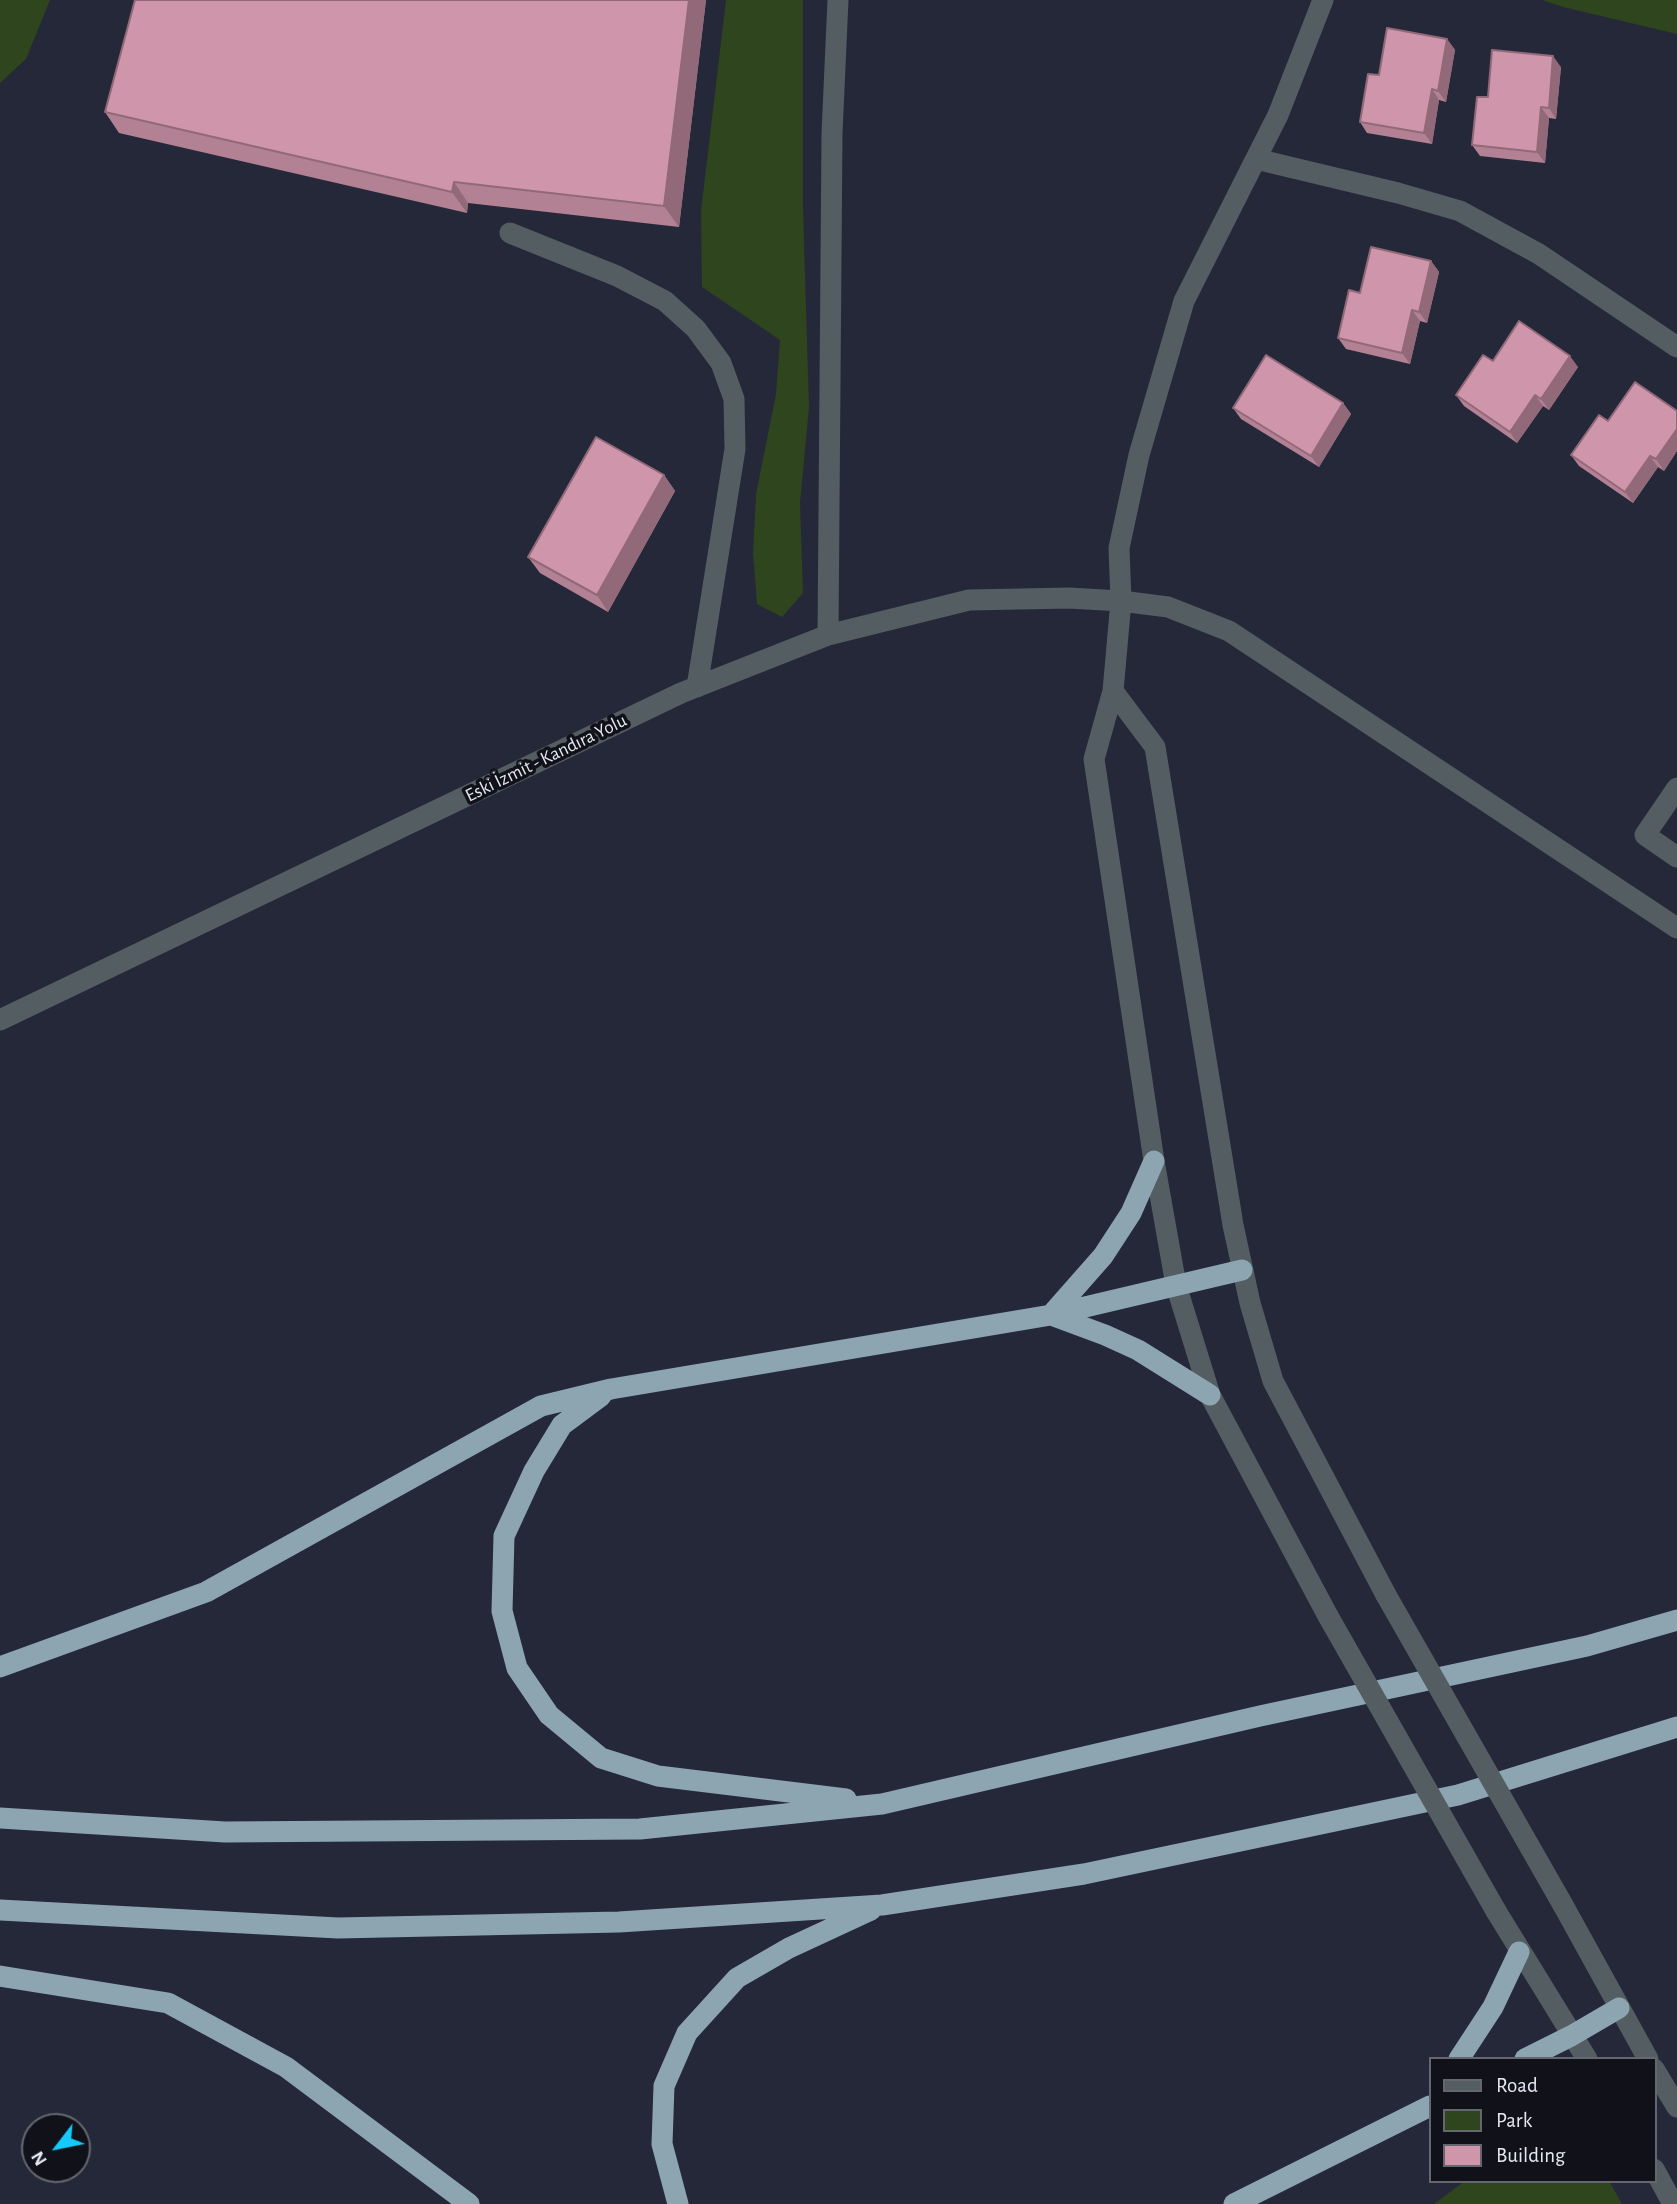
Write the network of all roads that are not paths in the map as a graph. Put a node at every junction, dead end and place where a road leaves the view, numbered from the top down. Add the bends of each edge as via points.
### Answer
1 (838, 0) edge
2 (1322, 0) edge
3 (1256, 159) junction
4 (510, 233) dead end
5 (1677, 347) edge
6 (1121, 601) junction
7 (828, 635) junction
8 (696, 687) junction
9 (1113, 691) junction
10 (1677, 788) edge
11 (1677, 857) edge
12 (1677, 928) edge
13 (0, 1020) edge
14 (1154, 1161) junction
15 (1242, 1270) junction
16 (1176, 1285) junction
17 (1051, 1315) junction
18 (611, 1389) junction
19 (1210, 1395) junction
20 (1677, 1620) edge
21 (0, 1667) edge
22 (1677, 1727) edge
23 (882, 1804) junction
24 (0, 1818) edge
25 (883, 1905) junction
26 (0, 1910) edge
27 (1519, 1952) junction
28 (0, 1976) edge
29 (1619, 2008) junction
30 (1571, 2036) junction
31 (1460, 2057) edge
32 (1529, 2057) edge
33 (1586, 2057) edge
34 (1647, 2057) edge
35 (1656, 2072) edge
36 (1428, 2107) edge
37 (1677, 2108) edge
38 (1656, 2173) edge
39 (469, 2204) edge
40 (678, 2204) edge
41 (1234, 2204) edge
42 (1673, 2204) edge

1 - 7 street via 832,133
2 - 3 street via 1278,116
3 - 5 street via 1460,211 1539,254
3 - 6 street via 1184,301 1139,455 1119,548
4 - 8 street via 617,276 665,301 696,329 721,363 734,399 735,449
6 - 7 street, Eski İzmit - Kandıra Yolu via 969,600
6 - 9 street
6 - 12 street, Eski İzmit - Kandıra Yolu via 1168,607 1229,631
7 - 8 street, Eski İzmit - Kandıra Yolu
8 - 13 street, Eski İzmit - Kandıra Yolu
9 - 14 street via 1094,759
9 - 15 street via 1155,747
10 - 11 street via 1645,835
14 - 16 street
14 - 17 highway via 1131,1213 1103,1256
15 - 16 highway
15 - 29 street, bridge via 1273,1381 1386,1595
16 - 17 highway
16 - 19 street
17 - 18 highway
17 - 19 highway via 1138,1350
18 - 21 highway via 541,1406 206,1592
18 - 23 highway via 562,1425 534,1471 504,1536 502,1611 517,1668 549,1715 601,1758 658,1776
19 - 27 street, bridge via 1328,1616
20 - 23 highway via 1587,1646
22 - 25 highway via 1458,1796 1084,1874
23 - 24 highway via 640,1829 225,1832
25 - 26 highway via 619,1922 338,1928
25 - 40 highway via 789,1948 737,1978 687,2033 664,2086 662,2144
27 - 30 street
27 - 31 highway via 1493,2007
28 - 39 highway via 168,2003 286,2067
29 - 30 highway
29 - 34 street
30 - 32 highway
30 - 33 street
35 - 37 street
36 - 41 highway
38 - 42 street

